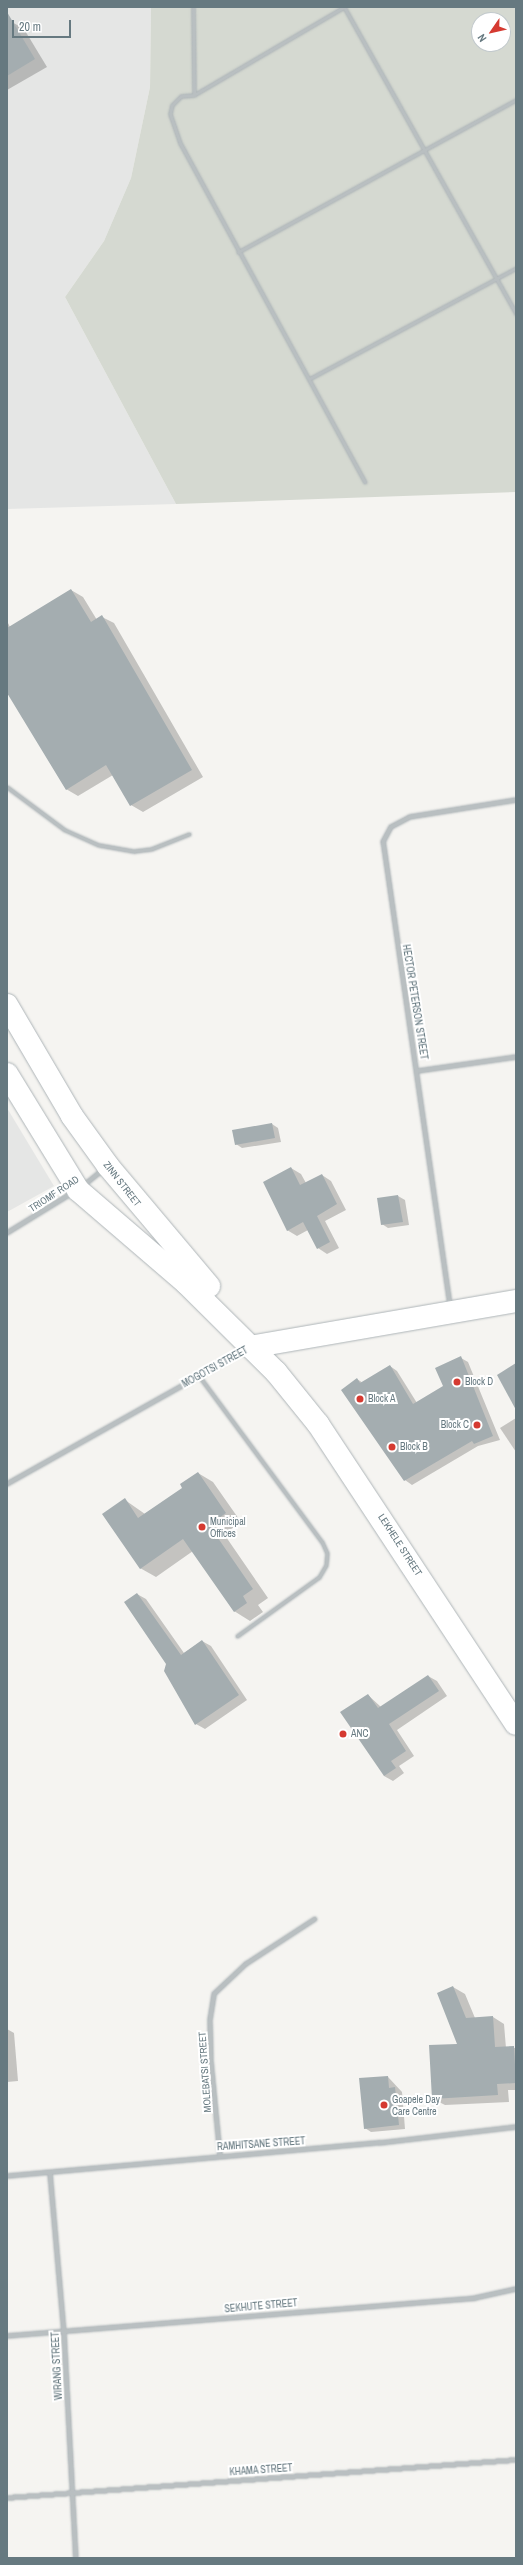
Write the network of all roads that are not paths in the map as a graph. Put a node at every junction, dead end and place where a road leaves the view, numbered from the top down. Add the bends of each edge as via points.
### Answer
1 (193, 7) edge
2 (344, 7) edge
3 (194, 95) junction
4 (516, 100) edge
5 (424, 151) junction
6 (238, 252) junction
7 (516, 268) edge
8 (497, 279) junction
9 (516, 314) edge
10 (309, 379) junction
11 (365, 482) dead end
12 (7, 787) edge
13 (516, 800) edge
14 (189, 834) dead end
15 (7, 1005) edge
16 (516, 1057) edge
17 (418, 1071) junction
18 (7, 1074) edge
19 (108, 1166) junction
20 (78, 1190) junction
21 (7, 1233) edge
22 (516, 1301) edge
23 (451, 1310) junction
24 (256, 1347) junction
25 (199, 1376) junction
26 (7, 1484) edge
27 (237, 1636) dead end
28 (513, 1717) edge
29 (315, 1919) dead end
30 (516, 2127) edge
31 (220, 2155) junction
32 (50, 2173) junction
33 (7, 2176) edge
34 (516, 2289) edge
35 (64, 2332) junction
36 (7, 2336) edge
37 (516, 2460) edge
38 (72, 2492) junction
39 (7, 2498) edge
40 (76, 2558) edge

1 - 3 lane
2 - 3 lane
2 - 5 lane
3 - 6 lane via 181,96 174,102 171,121
4 - 5 lane
5 - 6 lane
5 - 8 lane
6 - 10 lane
7 - 8 lane
8 - 9 lane
8 - 10 lane
10 - 11 lane
12 - 14 lane via 65,830 118,850 151,849
13 - 17 street, HECTOR PETERSON STREET via 410,817 399,821 385,833 383,854
15 - 19 street, ZINN STREET via 72,1116
16 - 17 street
17 - 23 street, HECTOR PETERSON STREET
18 - 20 street
19 - 20 street, TRIOMF ROAD
19 - 24 street, ZINN STREET
20 - 21 street, TRIOMF ROAD
20 - 24 street
22 - 23 street, MOGOTSI STREET
23 - 24 street, MOGOTSI STREET
24 - 25 street, MOGOTSI STREET
24 - 28 street, LEKHELE STREET via 318,1424
25 - 26 street, MOGOTSI STREET
25 - 27 lane via 322,1542 327,1553 326,1565 319,1577
29 - 31 street, MOLEBATSI STREET via 246,1964 214,1994 210,2020 210,2062
30 - 31 street, RAMHITSANE STREET via 380,2144
31 - 32 street, RAMHITSANE STREET
32 - 33 street, RAMHITSANE STREET
32 - 35 street, WIRANG STREET
34 - 35 street, SEKHUTE STREET via 475,2298
35 - 36 street, SEKHUTE STREET
35 - 38 street, WIRANG STREET
37 - 38 street, KHAMA STREET
38 - 39 street, KHAMA STREET
38 - 40 street, WIRANG STREET

